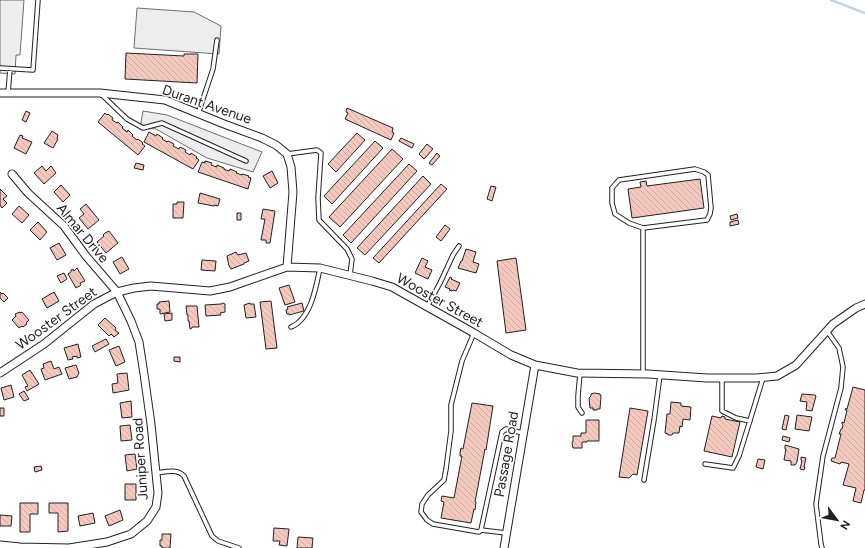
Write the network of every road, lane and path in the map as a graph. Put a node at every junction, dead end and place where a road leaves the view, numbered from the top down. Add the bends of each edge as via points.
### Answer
1 (38, 0) edge
2 (217, 40) dead end
3 (0, 68) edge
4 (10, 69) junction
5 (0, 92) edge
6 (8, 93) junction
7 (100, 93) junction
8 (198, 114) junction
9 (287, 154) junction
10 (246, 161) dead end
11 (12, 174) dead end
12 (643, 228) junction
13 (459, 246) dead end
14 (287, 267) junction
15 (320, 268) junction
16 (350, 275) junction
17 (117, 292) junction
18 (865, 304) edge
19 (427, 307) junction
20 (291, 326) dead end
21 (827, 331) junction
22 (474, 333) junction
23 (535, 365) junction
24 (0, 373) edge
25 (580, 373) junction
26 (643, 374) junction
27 (660, 375) junction
28 (722, 378) junction
29 (763, 378) junction
30 (582, 412) dead end
31 (750, 421) junction
32 (523, 433) junction
33 (705, 464) dead end
34 (156, 473) junction
35 (644, 480) dead end
36 (481, 530) junction
37 (506, 533) junction
38 (0, 545) edge
39 (20, 548) edge
40 (239, 548) edge
41 (504, 548) edge
42 (822, 548) edge

1 - 4 lane via 33,70
2 - 8 lane via 213,69
3 - 4 lane
4 - 6 lane
5 - 6 street, Durant Avenue
6 - 7 street, Durant Avenue
7 - 8 street, Durant Avenue via 165,100
7 - 10 lane via 127,119 143,128 162,123
8 - 9 street, Durant Avenue via 262,138
9 - 14 street via 293,192
9 - 16 lane via 317,150 321,153 319,220 347,250 352,259
11 - 17 street, Almar Drive via 28,193 64,226
12 - 12 lane via 615,214 612,188 619,180 695,169 708,176 711,208 706,220
12 - 26 lane
13 - 19 lane
14 - 15 street, Wooster Street
14 - 17 street, Wooster Street via 230,287 210,291 151,286
15 - 16 street, Wooster Street
15 - 20 lane via 306,314 301,321
16 - 19 street, Wooster Street via 392,287
17 - 24 street, Wooster Street via 94,304 44,344
17 - 34 street, Juniper Road via 139,342
18 - 21 street, Wooster Street via 833,324
19 - 22 street, Wooster Street
21 - 29 street, Wooster Street via 796,365 777,376
21 - 42 lane via 839,348 843,367 841,388 823,456 816,504
22 - 23 street, Wooster Street via 511,355
22 - 36 lane via 462,361 451,405 451,431 444,480 428,495 422,504 421,512 426,520 433,524 479,532
23 - 25 street, Wooster Street
23 - 32 street, Passage Road
25 - 26 street, Wooster Street
25 - 30 lane via 578,407
26 - 27 street, Wooster Street
27 - 28 street, Wooster Street
27 - 35 lane
28 - 29 street, Wooster Street
28 - 31 lane via 722,411
29 - 31 lane
31 - 33 lane via 733,468
32 - 36 lane via 506,429 502,432
32 - 37 street, Passage Road
34 - 39 street, Juniper Road via 156,507 147,522 131,534 107,542 69,548
34 - 40 lane via 181,473 212,536 218,541
36 - 37 lane
37 - 41 street, Passage Road
38 - 39 street, Juniper Road

